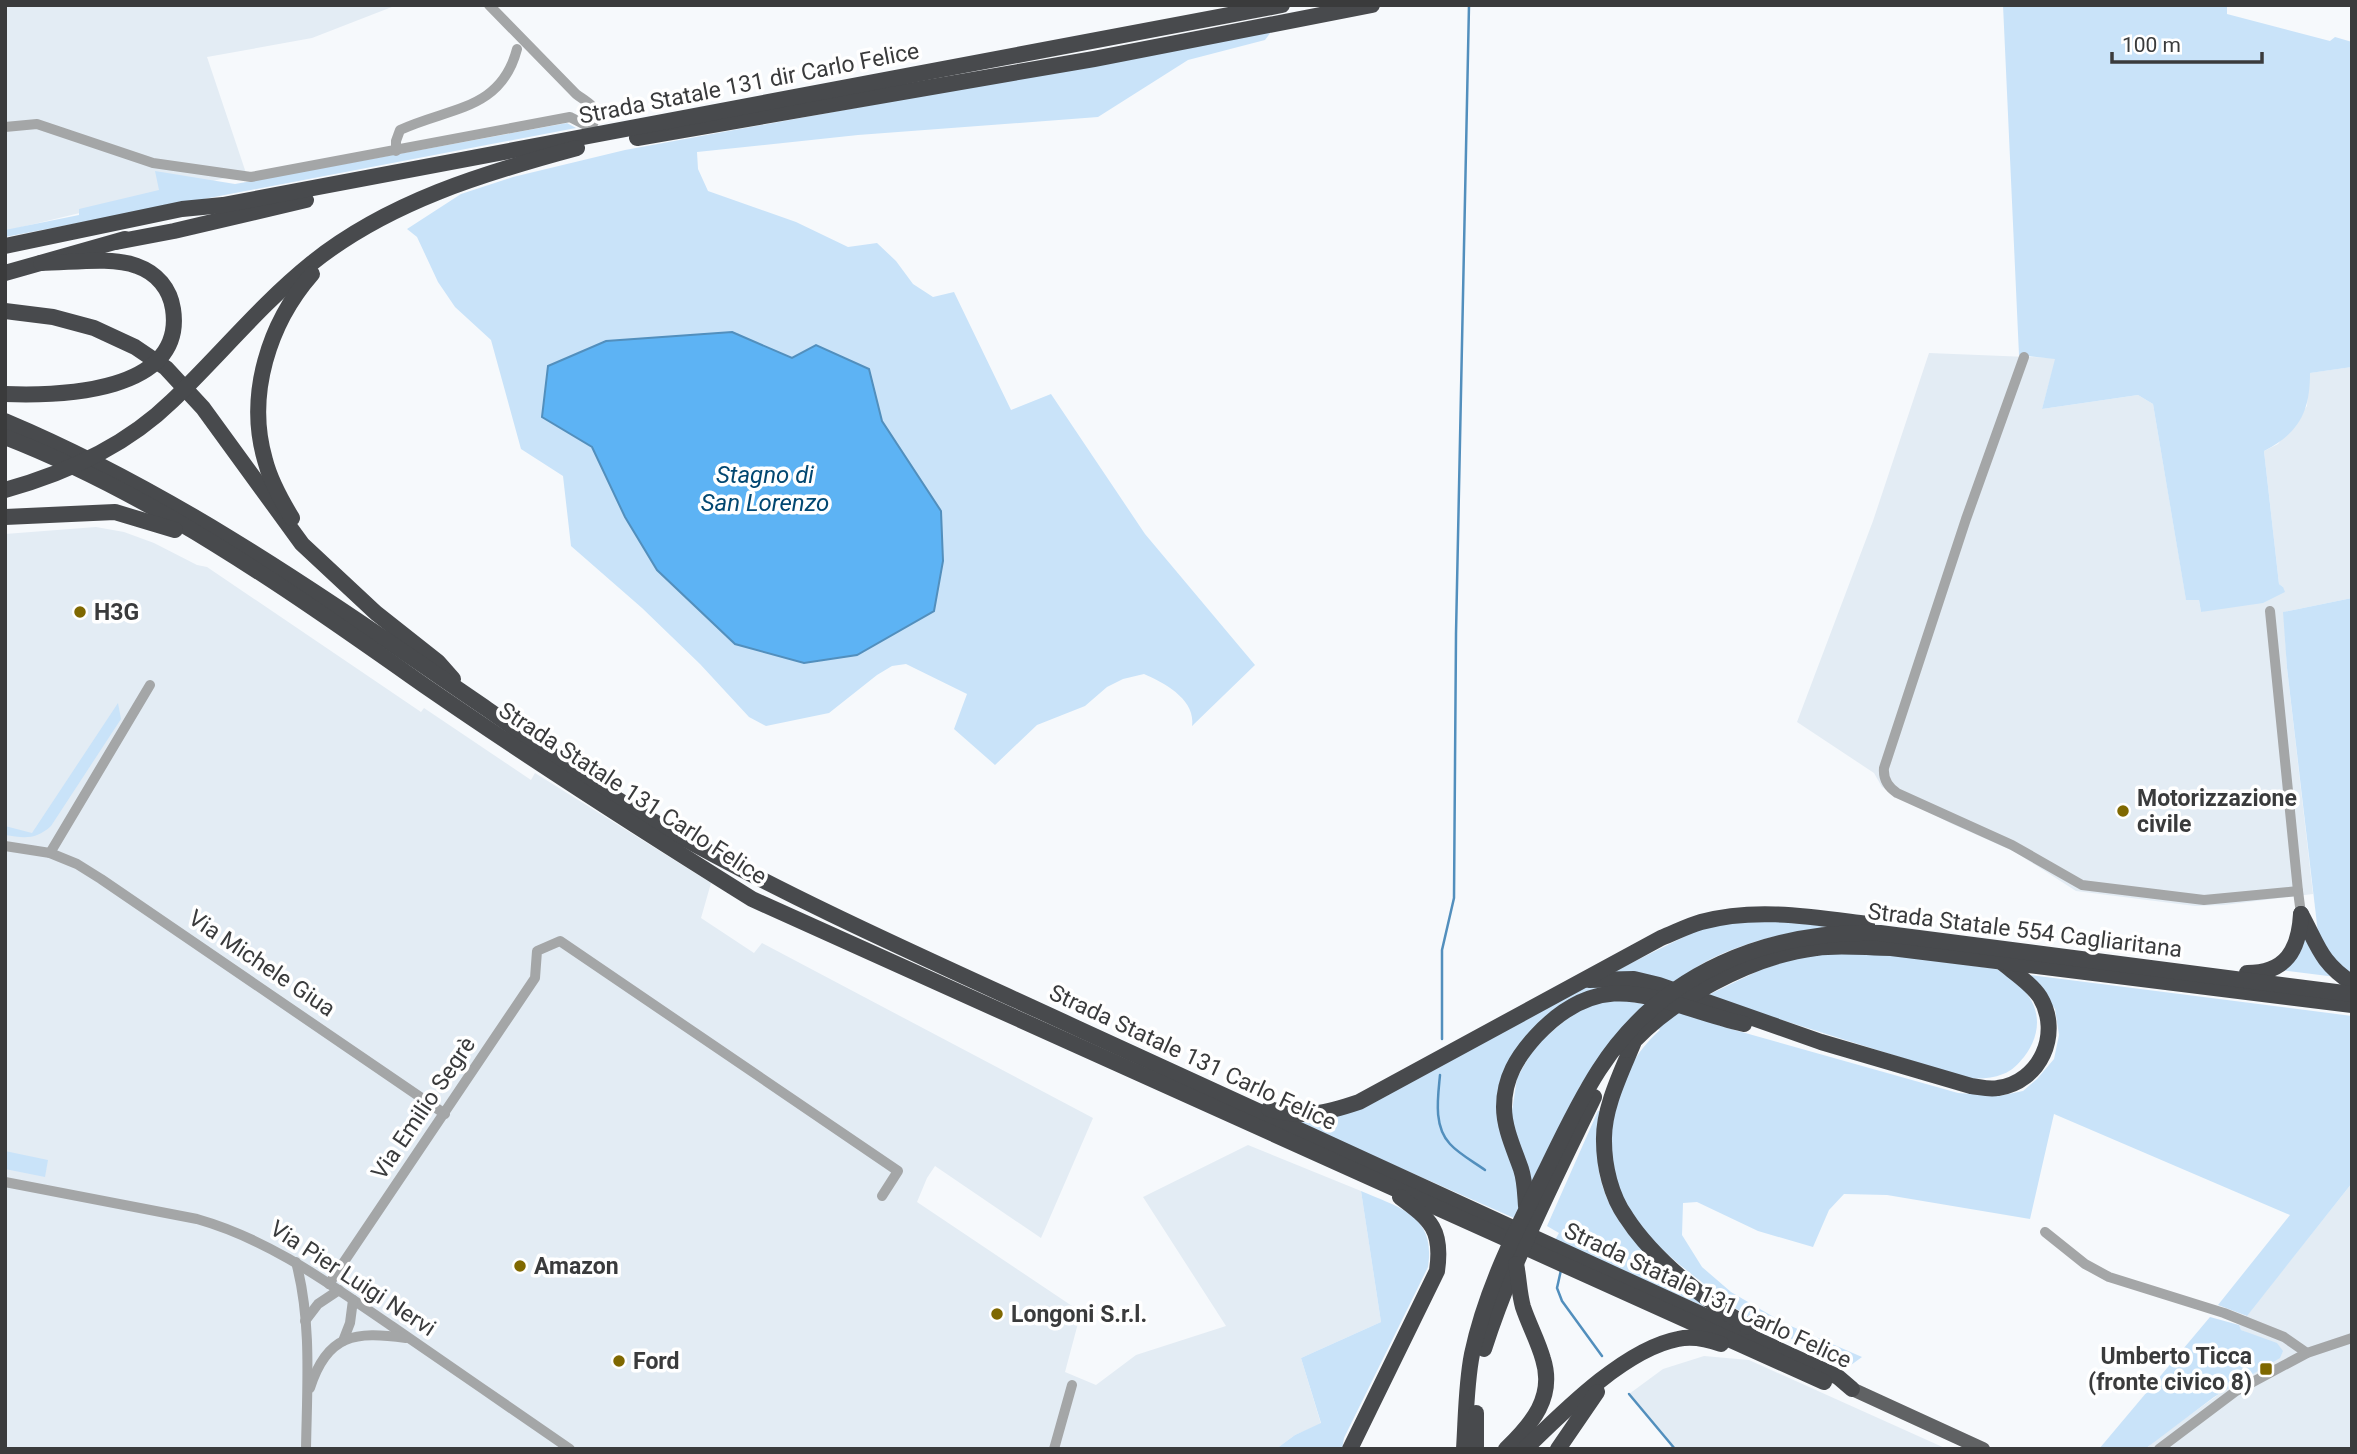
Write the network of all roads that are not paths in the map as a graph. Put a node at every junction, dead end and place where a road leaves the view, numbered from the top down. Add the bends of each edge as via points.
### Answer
1 (489, 5) edge
2 (1282, 5) edge
3 (1372, 5) edge
4 (517, 49) dead end
5 (5, 127) edge
6 (595, 130) junction
7 (577, 148) junction
8 (396, 151) junction
9 (223, 205) junction
10 (386, 217) junction
11 (116, 242) junction
12 (5, 246) edge
13 (41, 263) junction
14 (5, 273) edge
15 (5, 311) edge
16 (2024, 357) dead end
17 (5, 394) edge
18 (5, 421) edge
19 (12, 440) edge
20 (5, 490) edge
21 (5, 517) edge
22 (318, 557) junction
23 (2270, 611) dead end
24 (150, 685) dead end
25 (430, 689) junction
26 (470, 698) junction
27 (5, 846) edge
28 (50, 853) junction
29 (2298, 891) junction
30 (2301, 914) junction
31 (1929, 938) junction
32 (2000, 961) junction
33 (2233, 979) junction
34 (1584, 980) junction
35 (1704, 980) junction
36 (2352, 983) edge
37 (2352, 993) edge
38 (2352, 1005) edge
39 (1655, 1014) junction
40 (1633, 1042) junction
41 (1821, 1042) junction
42 (1219, 1094) junction
43 (445, 1114) junction
44 (1374, 1178) junction
45 (5, 1182) edge
46 (882, 1196) dead end
47 (1533, 1208) junction
48 (2045, 1232) dead end
49 (1514, 1256) junction
50 (296, 1262) junction
51 (334, 1287) junction
52 (354, 1300) junction
53 (305, 1321) junction
54 (408, 1338) junction
55 (2352, 1338) edge
56 (343, 1340) junction
57 (2307, 1353) junction
58 (1807, 1369) junction
59 (1610, 1372) junction
60 (1072, 1385) dead end
61 (1852, 1389) joint
62 (307, 1397) junction
63 (1354, 1446) edge
64 (1472, 1448) edge
65 (306, 1449) edge
66 (570, 1449) edge
67 (1054, 1449) edge
68 (1506, 1449) edge
69 (1524, 1449) edge
70 (1558, 1449) edge
71 (1983, 1449) edge
72 (2160, 1449) edge

1 - 6 street via 592,105 597,112
2 - 6 highway, Strada Statale 131 dir Carlo Felice
3 - 7 highway, Strada Statale 131 dir Carlo Felice via 1094,59
4 - 8 street via 512,67 497,88 445,116 400,130
5 - 8 street via 37,124 153,163 251,177
6 - 8 street via 570,117
6 - 9 highway, Strada Statale 131 dir Carlo Felice
7 - 10 highway via 459,183
7 - 11 highway via 334,193
9 - 11 highway
9 - 12 highway via 182,209
10 - 20 highway via 310,264 170,403 131,435 44,480
10 - 22 highway via 329,257 304,283 279,320 265,359 259,423 265,460 285,506
11 - 13 highway
13 - 14 highway
13 - 17 highway via 117,261 150,272 171,298 173,337 149,367 110,385 79,393
15 - 22 highway via 94,328 166,368 203,408 302,544
16 - 29 street via 1966,519 1884,777 1897,793 2012,845 2082,885 2204,900
18 - 26 highway, Strada Statale 131 Carlo Felice via 121,475 211,525
19 - 25 highway, Strada Statale 131 Carlo Felice via 104,482 242,560
21 - 25 highway via 115,512 162,525 273,591 377,663
22 - 26 highway via 376,613 438,662
23 - 29 street
24 - 28 street
25 - 44 highway, Strada Statale 131 Carlo Felice via 752,899
26 - 42 highway, Strada Statale 131 Carlo Felice via 662,827 767,884
27 - 28 street, Via Michele Giua
28 - 43 street, Via Michele Giua via 101,879
29 - 30 street
30 - 33 highway via 2285,962 2272,970 2240,973
30 - 36 highway via 2322,957
31 - 33 highway, Strada Statale 554 Cagliaritana
31 - 34 highway via 1896,927 1818,918 1771,913 1735,916 1661,938
31 - 35 highway, Strada Statale 554 Cagliaritana via 1854,932 1793,939 1740,956
32 - 35 highway, Strada Statale 554 Cagliaritana via 1891,948 1819,947
32 - 38 highway, Strada Statale 554 Cagliaritana
32 - 41 highway via 2039,996 2049,1023 2041,1060 2022,1080 2009,1086 1971,1086
33 - 37 highway, Strada Statale 554 Cagliaritana
34 - 41 highway via 1634,979 1659,985
34 - 42 highway via 1359,1102 1327,1112 1287,1114 1228,1091
35 - 39 highway, Strada Statale 554 Cagliaritana
39 - 40 highway, Strada Statale 554 Cagliaritana
39 - 47 highway, Strada Statale 554 Cagliaritana via 1632,1028 1600,1068 1572,1116
40 - 47 highway, Strada Statale 554 Cagliaritana via 1603,1079
40 - 58 highway via 1612,1093 1604,1138 1608,1177 1625,1216 1656,1254 1713,1303 1751,1329 1799,1352
41 - 47 highway via 1626,992 1589,997 1544,1028 1522,1052 1505,1083 1504,1110 1512,1146
42 - 58 highway, Strada Statale 131 Carlo Felice
43 - 46 street, Via Emilio Segrè via 535,978 537,951 560,942 898,1171
43 - 51 street, Via Emilio Segrè
44 - 58 highway, Strada Statale 131 Carlo Felice
44 - 63 highway via 1424,1215 1440,1249 1437,1271
45 - 50 street, Via Pier Luigi Nervi via 217,1225
47 - 49 highway, Strada Statale 554 Cagliaritana
48 - 57 street via 2109,1277 2224,1313 2284,1337
49 - 64 highway, Strada Statale 554 Cagliaritana via 1479,1362
49 - 68 highway via 1524,1307 1548,1376 1542,1407
50 - 51 street, Via Pier Luigi Nervi
50 - 53 street
51 - 52 street, Via Pier Luigi Nervi
51 - 53 street, Via Emilio Segrè
52 - 54 street, Via Pier Luigi Nervi
52 - 56 street
53 - 62 street
54 - 56 street via 378,1334
54 - 66 street, Via Pier Luigi Nervi
55 - 57 street
56 - 62 street via 323,1357
57 - 72 street via 2236,1391
58 - 59 highway via 1789,1374 1718,1343 1679,1338
58 - 61 highway, Strada Statale 131 Carlo Felice via 1838,1377
59 - 69 highway
59 - 70 highway
60 - 67 street
61 - 71 main road
62 - 65 street

